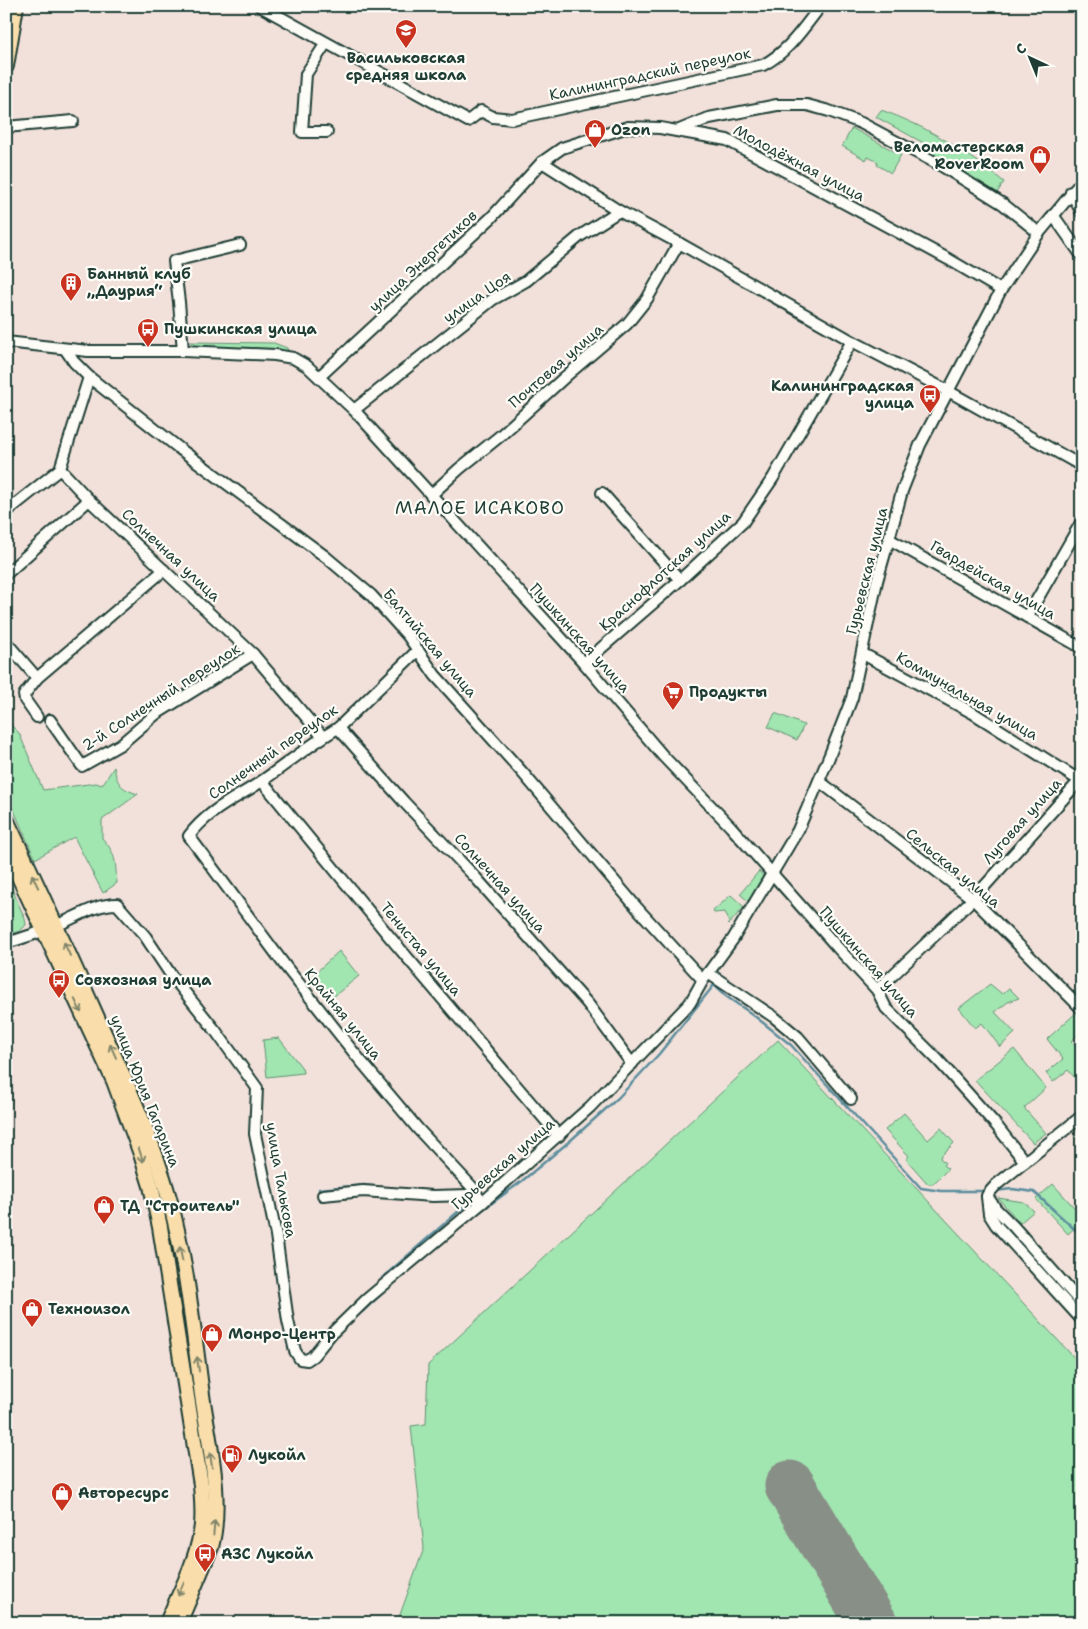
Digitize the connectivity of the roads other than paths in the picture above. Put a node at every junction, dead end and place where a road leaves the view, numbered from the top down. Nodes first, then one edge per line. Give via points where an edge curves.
1 (16, 6) edge
2 (260, 6) edge
3 (813, 6) edge
4 (326, 43) junction
5 (8, 49) edge
6 (6, 66) edge
7 (74, 121) dead end
8 (6, 127) edge
9 (677, 131) junction
10 (328, 132) dead end
11 (542, 162) junction
12 (1082, 181) edge
13 (1071, 192) junction
14 (620, 211) junction
15 (1082, 213) edge
16 (1053, 215) junction
17 (1039, 233) junction
18 (680, 243) junction
19 (240, 245) dead end
20 (1082, 256) edge
21 (1001, 290) junction
22 (852, 341) junction
23 (6, 342) edge
24 (65, 349) junction
25 (183, 351) junction
26 (89, 377) junction
27 (319, 377) junction
28 (948, 391) junction
29 (354, 410) junction
30 (1082, 466) edge
31 (60, 469) junction
32 (602, 493) dead end
33 (432, 495) junction
34 (89, 500) junction
35 (6, 512) edge
36 (1082, 521) edge
37 (889, 539) junction
38 (164, 570) junction
39 (6, 574) edge
40 (680, 580) junction
41 (1027, 617) junction
42 (6, 642) edge
43 (1082, 648) edge
44 (418, 650) junction
45 (253, 654) junction
46 (863, 654) junction
47 (584, 663) junction
48 (37, 678) junction
49 (37, 717) dead end
50 (50, 720) dead end
51 (338, 728) junction
52 (323, 737) junction
53 (1081, 780) edge
54 (262, 781) junction
55 (819, 781) junction
56 (6, 819) edge
57 (189, 836) joint
58 (6, 849) edge
59 (772, 874) junction
60 (972, 899) junction
61 (50, 927) junction
62 (6, 943) edge
63 (704, 979) junction
64 (877, 990) junction
65 (1082, 1009) edge
66 (632, 1064) junction
67 (851, 1100) dead end
68 (1082, 1116) edge
69 (559, 1136) junction
70 (1025, 1162) junction
71 (323, 1195) dead end
72 (987, 1195) junction
73 (482, 1203) junction
74 (1082, 1304) edge
75 (1082, 1320) edge
76 (313, 1356) joint
77 (166, 1623) edge
78 (179, 1623) edge

1 - 5 main road
2 - 4 street
3 - 4 street, Калининградский переулок via 816,12 793,43 763,65 512,119 493,117 481,111 468,120
4 - 10 street via 306,74 302,132
5 - 6 main road
7 - 8 street
9 - 11 street, Молодёжная улица via 628,127 562,148
9 - 17 street via 710,118 777,105 806,105 829,111 861,123 942,166 1004,204
9 - 21 street, Молодёжная улица via 727,140
11 - 14 street
11 - 27 street, улица Энергетиков via 490,218
12 - 13 street, Гурьевская улица
13 - 15 street
13 - 16 street, Гурьевская улица
14 - 18 street
14 - 29 street, улица Цоя via 580,236 526,281 492,300
16 - 17 street, Гурьевская улица
16 - 20 street
17 - 21 street, Гурьевская улица
18 - 22 street
18 - 33 street, Почтовая улица via 647,299 627,324
19 - 25 street via 174,261
21 - 28 street, Гурьевская улица
22 - 28 street
22 - 40 street, Краснофлотская улица via 774,478 743,522
23 - 24 street, Пушкинская улица
24 - 25 street, Пушкинская улица
24 - 26 street, Балтийская улица
25 - 27 street, Пушкинская улица via 293,358
26 - 31 street
26 - 44 street, Балтийская улица via 326,557 371,595
27 - 29 street, Пушкинская улица
28 - 30 street
28 - 37 street, Гурьевская улица via 920,445 902,491
29 - 33 street, Пушкинская улица
31 - 34 street, Солнечная улица
31 - 35 street
32 - 40 street
33 - 47 street, Пушкинская улица
34 - 38 street, Солнечная улица
34 - 39 street
36 - 41 street
37 - 41 street, Гвардейская улица
37 - 46 street, Гурьевская улица
38 - 45 street, Солнечная улица
38 - 48 street
40 - 47 street, Краснофлотская улица
41 - 43 street, Гвардейская улица
42 - 48 street
44 - 51 street, Солнечный переулок
44 - 63 street, Балтийская улица via 435,675 638,909
45 - 50 street, 2-й Солнечный переулок via 156,714 121,744 82,766
45 - 52 street, Солнечная улица
46 - 53 street, Коммунальная улица via 973,713
46 - 55 street, Гурьевская улица via 852,698
47 - 59 street, Пушкинская улица via 663,756
48 - 49 street via 24,695 24,700
51 - 52 street, Солнечный переулок
51 - 66 street, Солнечная улица via 588,1004
52 - 54 street, Солнечный переулок
53 - 60 street, Луговая улица
54 - 57 street, Солнечный переулок via 222,805 198,824
54 - 69 street, Тенистая улица
55 - 59 street, Гурьевская улица via 798,830
55 - 60 street, Сельская улица
61 -> 56 main road, улица Юрия Гагарина
57 - 73 street, Крайняя улица via 355,1054
58 - 61 main road, улица Юрия Гагарина
59 - 63 street, Гурьевская улица
59 - 64 street, Пушкинская улица
60 - 64 street, Луговая улица
60 - 65 street, Сельская улица
61 - 62 street
61 - 76 street, улица Талькова via 91,909 116,904 145,936 170,975 256,1088 255,1134 276,1235 288,1321 300,1359 307,1360
61 -> 77 main road, улица Юрия Гагарина via 134,1132 160,1227 201,1485 202,1509 202,1531 197,1550
78 -> 61 main road, улица Юрия Гагарина via 211,1548 216,1509 184,1265 175,1220 153,1148 123,1075
63 - 66 street, Гурьевская улица via 690,1003
63 - 67 street, Балтийская улица via 774,1017 798,1037
64 - 70 street, Пушкинская улица via 886,1008 938,1060
66 - 69 street, Гурьевская улица
68 - 70 street
69 - 73 street, Гурьевская улица
70 - 72 street
71 - 73 street via 363,1191 469,1195
72 - 74 street
72 - 75 street via 989,1214 996,1225
73 - 76 street, Гурьевская улица via 367,1299

